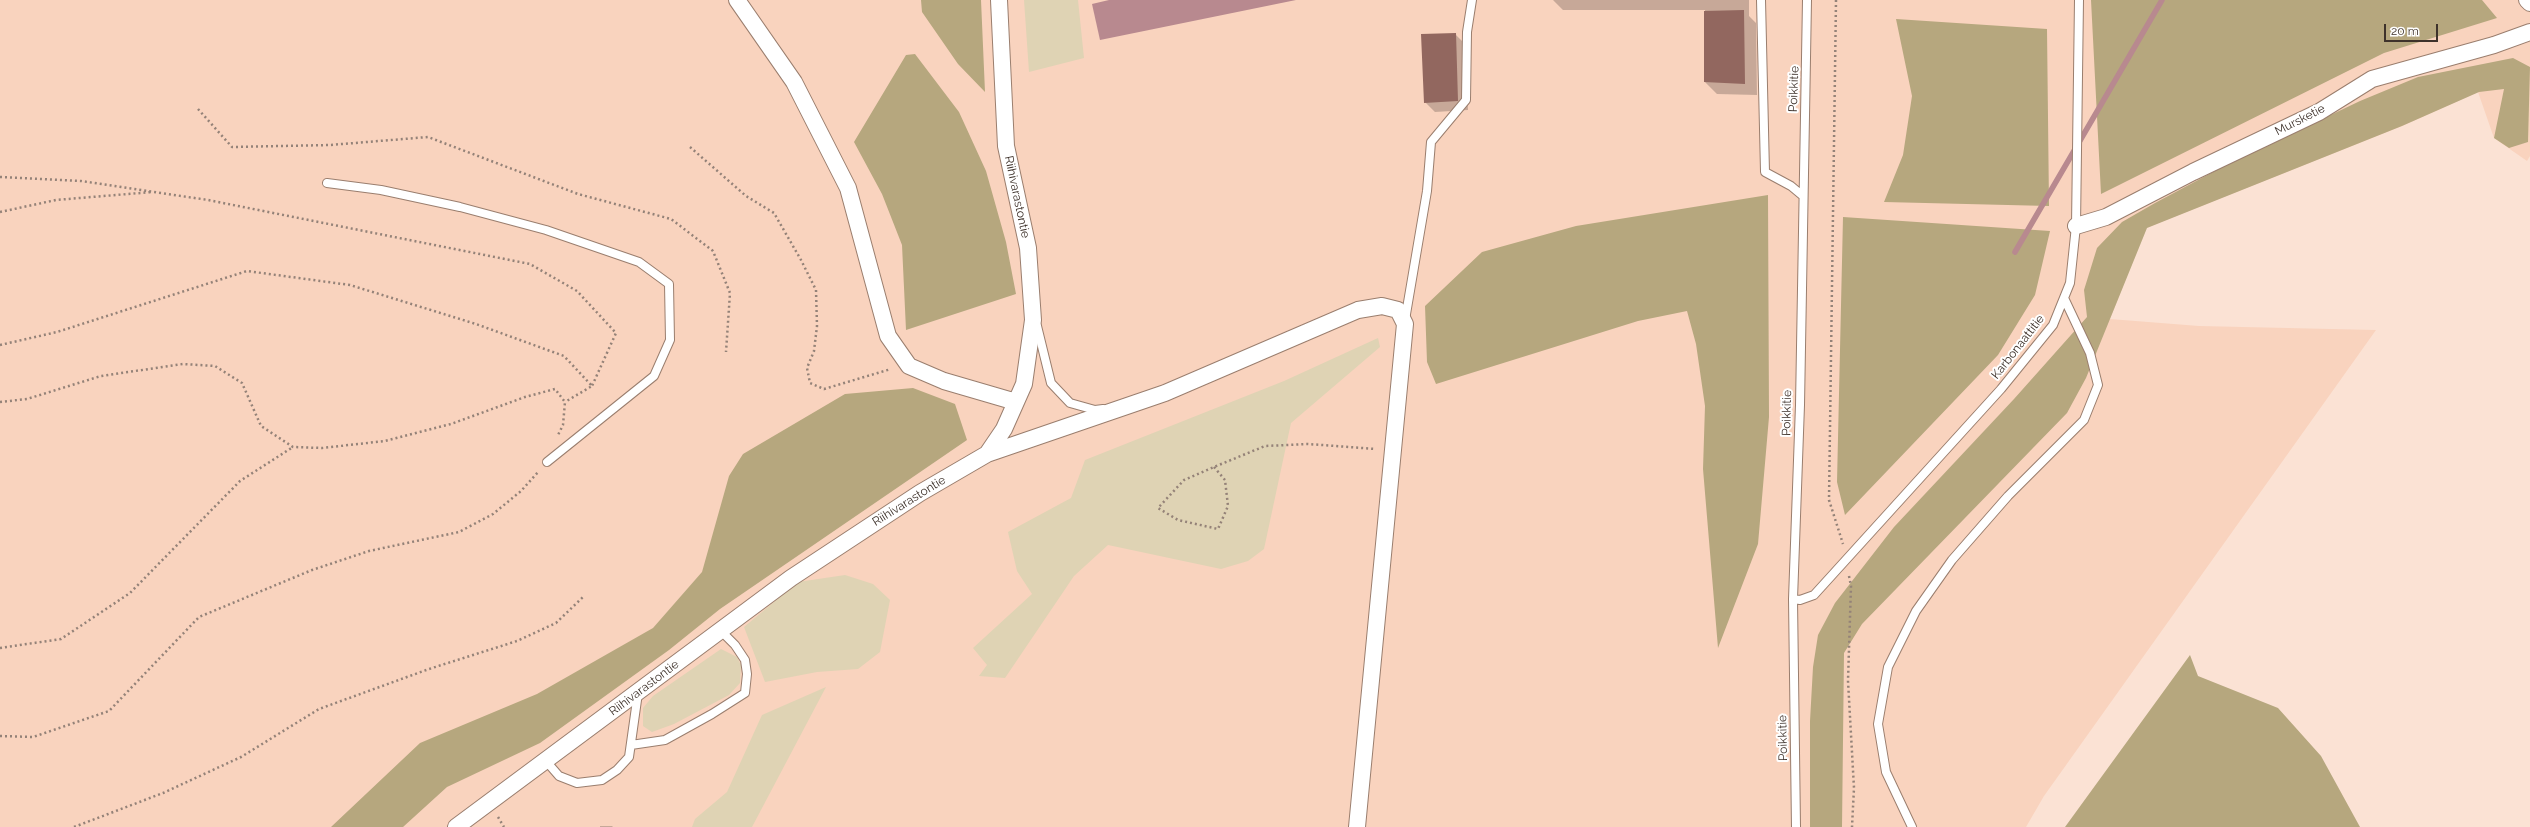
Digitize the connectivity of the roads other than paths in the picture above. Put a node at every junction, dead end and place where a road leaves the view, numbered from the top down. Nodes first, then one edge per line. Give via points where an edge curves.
1 (737, 0) edge
2 (998, 0) edge
3 (1472, 0) edge
4 (1761, 0) edge
5 (1807, 0) edge
6 (2079, 0) edge
7 (2527, 0) edge
8 (2530, 4) edge
9 (2530, 32) edge
10 (327, 183) dead end
11 (1803, 196) junction
12 (2076, 226) junction
13 (1031, 292) junction
14 (2064, 298) junction
15 (1405, 324) junction
16 (1016, 402) junction
17 (1122, 408) junction
18 (987, 454) junction
19 (547, 462) road end
20 (1793, 599) junction
21 (721, 631) junction
22 (638, 692) junction
23 (631, 745) junction
24 (546, 761) junction
25 (456, 827) edge
26 (1357, 827) edge
27 (1796, 827) edge
28 (1912, 827) edge

1 - 16 street via 794,82 848,188 888,336 909,366 944,381
2 - 13 street, Riihivarastontie via 1006,146 1028,248
3 - 15 lane via 1467,32 1466,100 1431,142 1427,191
4 - 11 lane via 1765,172 1791,186
5 - 11 lane, Poikkitie
6 - 12 lane, Karbonaattitie
7 - 8 street
9 - 12 street, Mursketie via 2494,45 2372,79 2319,112 2106,217
10 - 19 lane via 388,192 546,230 639,262 669,284 670,340 654,376
11 - 20 lane, Poikkitie via 1800,405
12 - 14 lane, Karbonaattitie via 2070,283
13 - 16 street, Riihivarastontie via 1033,320 1024,384
13 - 17 lane via 1040,344 1051,383 1070,404 1095,410
14 - 20 lane, Karbonaattitie via 2053,325 2001,389 1814,595 1800,600
14 - 28 lane via 2090,353 2098,385 2084,420 2008,496 1952,560 1916,611 1888,667 1878,724 1886,772
15 - 17 street via 1398,310 1382,306 1358,310 1165,393
15 - 26 street
16 - 18 street, Riihivarastontie via 1004,428
17 - 18 street
18 - 21 street, Riihivarastontie via 920,493 791,578
20 - 27 lane, Poikkitie
21 - 22 street, Riihivarastontie
21 - 23 lane via 745,660 745,693 665,740
22 - 23 lane
22 - 24 street, Riihivarastontie
23 - 24 lane via 629,757 617,770 602,780 577,783 559,776
24 - 25 street, Riihivarastontie

